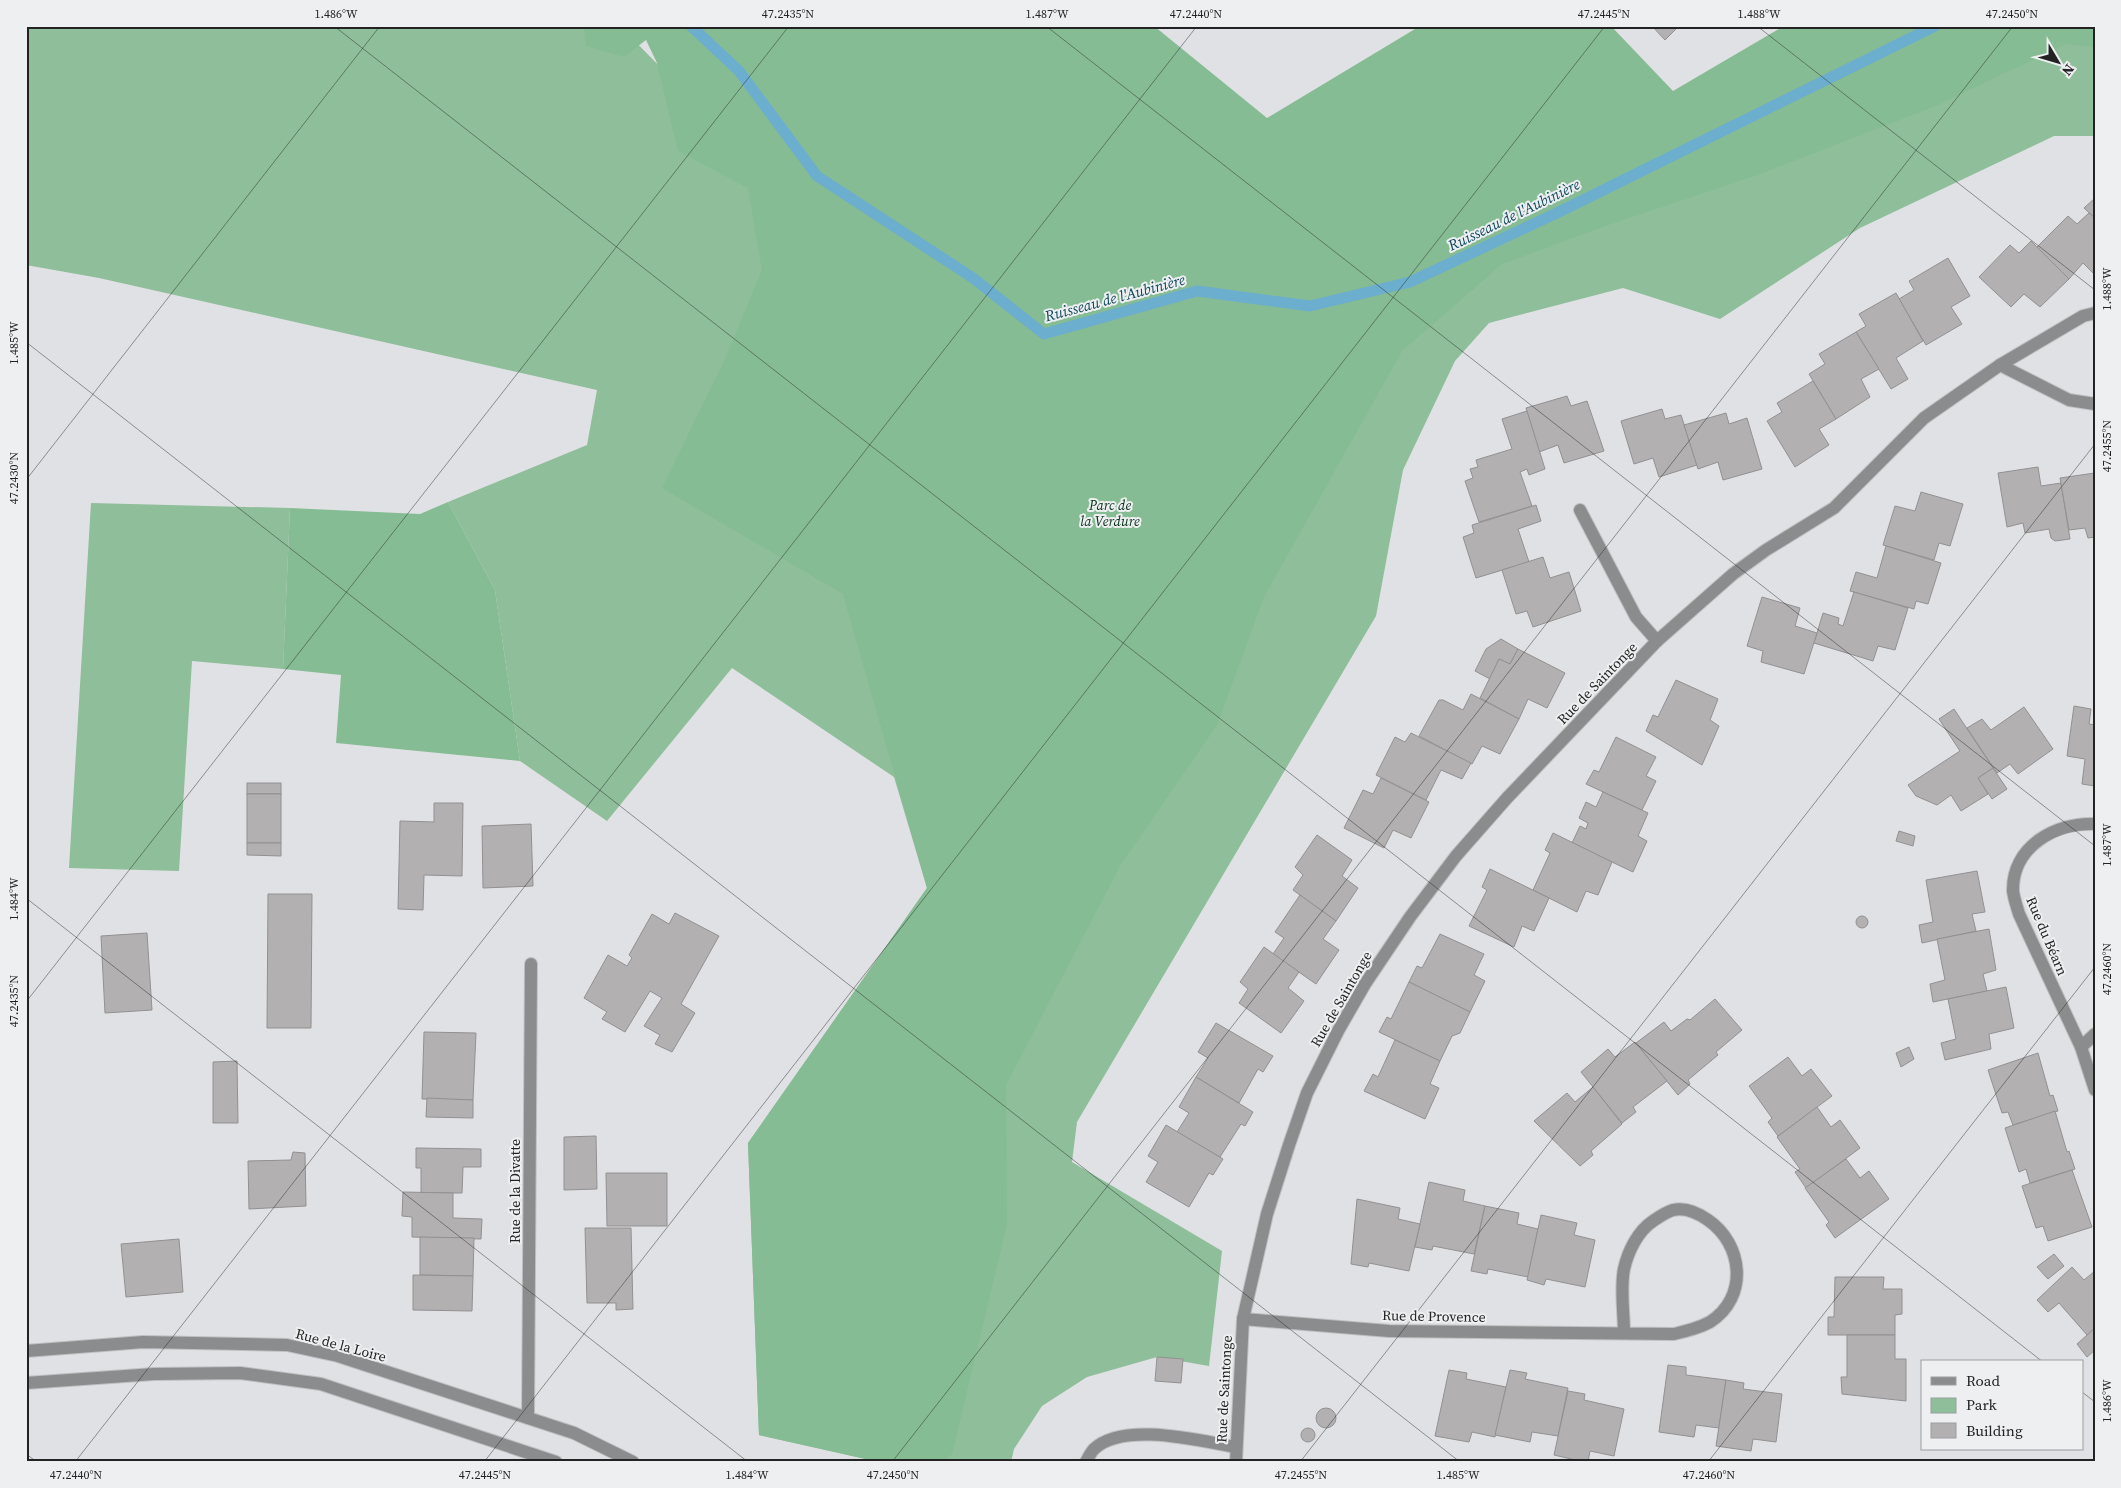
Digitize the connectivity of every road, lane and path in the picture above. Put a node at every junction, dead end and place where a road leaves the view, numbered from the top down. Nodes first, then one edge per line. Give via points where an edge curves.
1 (2095, 313) edge
2 (2000, 365) junction
3 (2095, 404) edge
4 (1580, 510) dead end
5 (1657, 641) junction
6 (2095, 824) edge
7 (531, 964) dead end
8 (2095, 1034) edge
9 (2081, 1047) junction
10 (2095, 1090) edge
11 (1243, 1319) junction
12 (1624, 1333) junction
13 (26, 1351) edge
14 (26, 1383) edge
15 (528, 1418) junction
16 (1236, 1447) junction
17 (556, 1462) edge
18 (633, 1462) edge
19 (1086, 1462) edge
20 (1236, 1462) edge

1 - 2 street, Rue de Saintonge via 2084,316
2 - 3 street via 2068,400
2 - 5 street, Rue de Saintonge via 1924,418 1834,508 1740,569
4 - 5 street, Rue de Saintonge via 1636,617
5 - 11 street, Rue de Saintonge via 1456,856 1365,984 1307,1093 1267,1214
6 - 9 street, Rue du Béarn via 2063,826 2045,834 2029,849 2018,867 2013,892 2019,914
7 - 15 street, Rue de la Divatte
8 - 9 street
9 - 10 street, Rue du Béarn
11 - 12 street, Rue de Provence via 1389,1331
11 - 16 street, Rue de Saintonge
12 - 12 street, Rue de Provence via 1674,1334 1694,1330 1722,1311 1733,1292 1738,1274 1736,1258 1724,1233 1698,1212 1673,1210 1650,1223 1638,1236 1624,1270
13 - 15 street, Rue de la Loire via 143,1342 287,1345 338,1356
14 - 17 street via 154,1374 240,1373 321,1384
15 - 18 street, Rue de la Loire via 574,1433
16 - 19 street via 1159,1434 1120,1436 1095,1448
16 - 20 street, Rue de Saintonge

